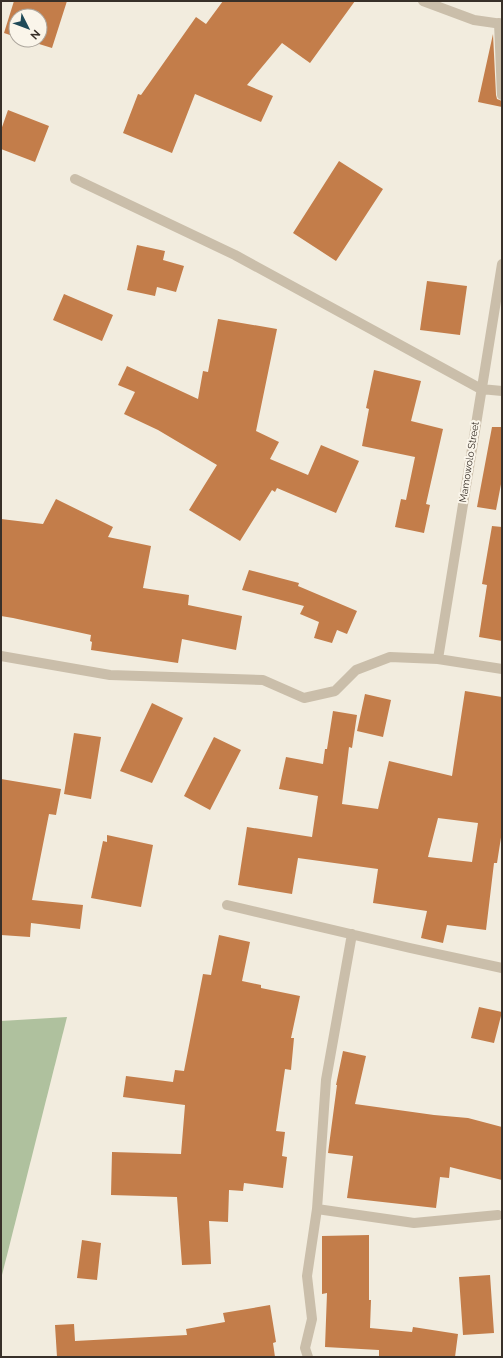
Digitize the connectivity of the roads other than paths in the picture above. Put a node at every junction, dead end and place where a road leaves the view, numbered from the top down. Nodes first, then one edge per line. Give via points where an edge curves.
1 (422, 1) edge
2 (501, 23) edge
3 (502, 95) edge
4 (76, 179) dead end
5 (502, 264) edge
6 (481, 389) junction
7 (502, 391) edge
8 (1, 656) edge
9 (438, 659) junction
10 (502, 670) edge
11 (227, 905) dead end
12 (352, 934) junction
13 (502, 968) edge
14 (317, 1208) junction
15 (498, 1215) dead end
16 (308, 1357) edge

1 - 2 street via 474,20
2 - 3 street
4 - 6 street via 235,255
5 - 6 street, Mamowolo Street
6 - 7 street
6 - 9 street, Mamowolo Street
8 - 9 street via 110,675 263,680 304,698 335,691 356,670 390,657
9 - 10 street
11 - 12 street
12 - 13 street
12 - 14 street via 326,1080
14 - 15 street via 414,1223
14 - 16 street via 307,1276 312,1319 306,1348

